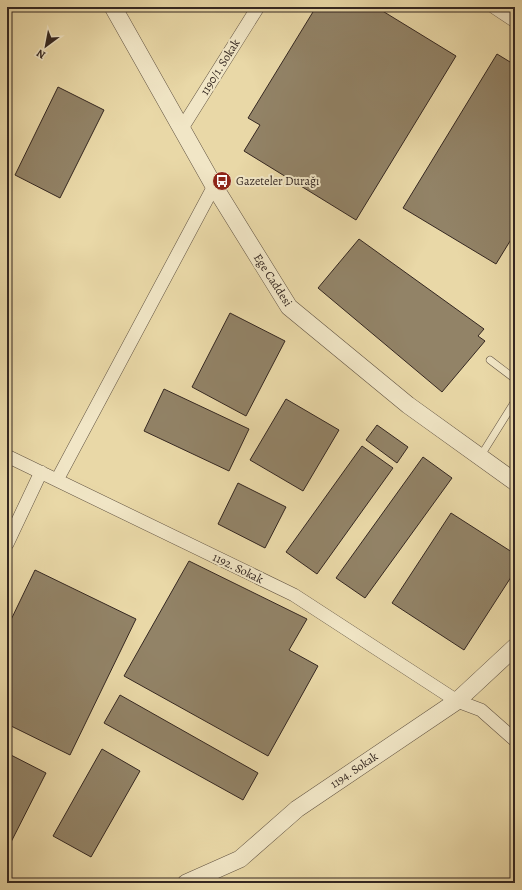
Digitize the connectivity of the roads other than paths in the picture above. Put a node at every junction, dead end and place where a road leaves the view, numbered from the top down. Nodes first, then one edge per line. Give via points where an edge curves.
1 (113, 7) edge
2 (258, 7) edge
3 (494, 7) edge
4 (515, 21) edge
5 (182, 128) junction
6 (214, 186) junction
7 (490, 360) dead end
8 (515, 379) edge
9 (515, 401) edge
10 (7, 456) edge
11 (480, 457) junction
12 (41, 472) junction
13 (57, 480) junction
14 (515, 482) edge
15 (7, 544) edge
16 (515, 647) edge
17 (457, 701) junction
18 (515, 740) edge
19 (188, 883) edge

1 - 5 street, Ege Caddesi
2 - 5 street, 1190/1. Sokak
3 - 4 street
5 - 6 street, Ege Caddesi
6 - 11 street, Ege Caddesi via 289,307 408,405
6 - 13 street
7 - 8 lane
9 - 11 lane
10 - 12 street, 1192. Sokak
11 - 14 street, Ege Caddesi
12 - 13 street, 1192. Sokak
12 - 15 street
13 - 17 street, 1192. Sokak via 294,595
16 - 17 street, 1194. Sokak
17 - 18 street, 1192. Sokak via 481,710
17 - 19 street, 1194. Sokak via 296,809 240,859

